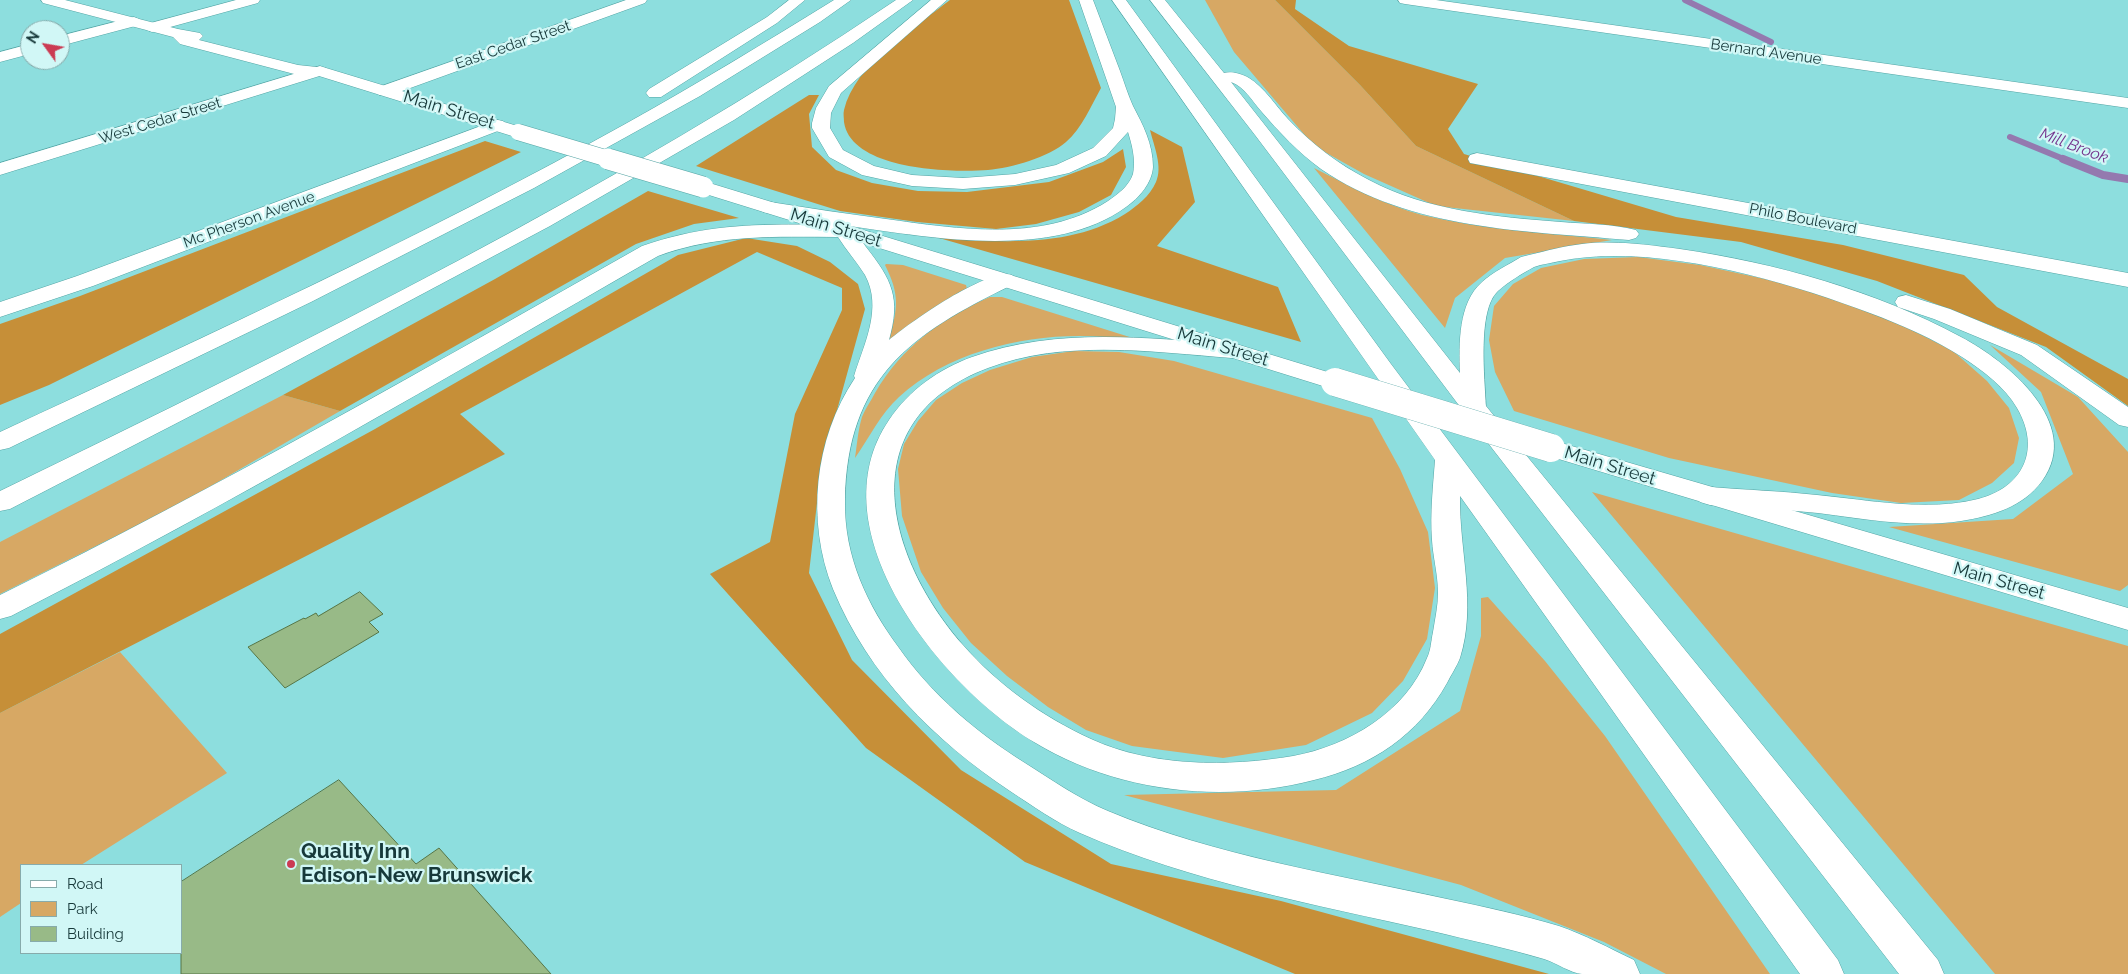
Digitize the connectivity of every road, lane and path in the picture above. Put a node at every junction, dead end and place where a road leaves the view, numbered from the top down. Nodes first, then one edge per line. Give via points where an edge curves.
1 (48, 0) edge
2 (253, 0) edge
3 (640, 0) edge
4 (798, 0) edge
5 (844, 0) edge
6 (906, 0) edge
7 (940, 0) edge
8 (1086, 0) edge
9 (1119, 0) edge
10 (1157, 0) edge
11 (1405, 0) edge
12 (1410, 0) edge
13 (1185, 10) dead end
14 (134, 22) junction
15 (1176, 25) junction
16 (152, 27) junction
17 (70, 38) edge
18 (20, 52) edge
19 (0, 57) edge
20 (1212, 70) junction
21 (320, 71) junction
22 (385, 91) junction
23 (638, 102) dead end
24 (2128, 104) edge
25 (1125, 108) junction
26 (497, 126) junction
27 (597, 128) dead end
28 (1477, 159) dead end
29 (0, 170) edge
30 (552, 170) junction
31 (770, 208) junction
32 (844, 231) junction
33 (1004, 280) junction
34 (2128, 280) edge
35 (0, 310) edge
36 (1232, 351) junction
37 (865, 380) junction
38 (1473, 407) junction
39 (2128, 420) edge
40 (0, 442) edge
41 (1448, 459) junction
42 (1710, 496) junction
43 (0, 502) edge
44 (0, 608) edge
45 (2128, 619) edge
46 (1620, 974) edge
47 (1824, 974) edge
48 (1924, 974) edge

1 - 14 main road, Main Street
2 - 16 main road
3 - 22 main road, East Cedar Street
4 - 23 main road via 772,20
5 - 30 main road via 660,112
6 - 43 main road via 759,97 597,193 225,390
7 - 25 main road via 835,90 827,102 821,127 824,139 846,161 880,174 920,182 973,184 1022,180 1063,170 1104,150 1122,130
8 - 25 main road
9 - 41 main road
10 - 15 main road
11 - 12 main road, Bernard Avenue
12 - 24 main road, Bernard Avenue
13 - 15 main road
14 - 16 main road, Main Street
14 - 17 main road
15 - 20 main road
16 - 21 main road, Main Street via 178,34 186,41 298,70
18 - 19 main road
20 - 38 main road
20 - 39 main road via 1245,82 1300,142 1324,162 1360,184 1402,202 1477,219 1639,235 1786,262 1942,314 2029,350
21 - 22 main road, Main Street
21 - 29 main road, West Cedar Street
22 - 26 main road, Main Street
25 - 31 main road via 1132,115 1143,156 1144,169 1140,180 1134,190 1106,211 1067,227 1021,235 951,235
26 - 31 main road, Main Street, bridge
26 - 35 main road, Mc Pherson Avenue
27 - 30 main road
28 - 34 main road, Philo Boulevard
30 - 40 main road via 298,300
31 - 32 main road, Main Street
32 - 33 main road, Main Street
32 - 37 main road via 876,275 884,301 883,324
32 - 44 main road via 726,231 689,237 650,252 258,474
33 - 36 main road, Main Street
33 - 37 main road via 933,317 900,344
36 - 41 main road via 1096,343 1015,351 962,370 937,384 900,420 882,458 879,483 884,529 895,567 914,602 938,637 969,672 1008,708 1079,749 1158,774 1215,779 1277,774 1322,765 1360,750 1395,727 1424,694 1443,659 1453,595 1446,531
36 - 42 main road, Main Street, bridge
37 - 46 main road via 850,410 832,479 830,518 849,591 867,628 891,664 922,700 994,762 1091,820 1155,845 1253,873 1486,926 1562,947
38 - 42 main road via 1473,324 1477,306 1486,290 1508,272 1547,257 1569,252 1628,250 1701,258 1775,274 1898,314 1951,340 1986,364 2030,409 2039,431 2042,453 2027,485 1982,508 1920,513
38 - 48 main road
41 - 47 main road
42 - 45 main road, Main Street

